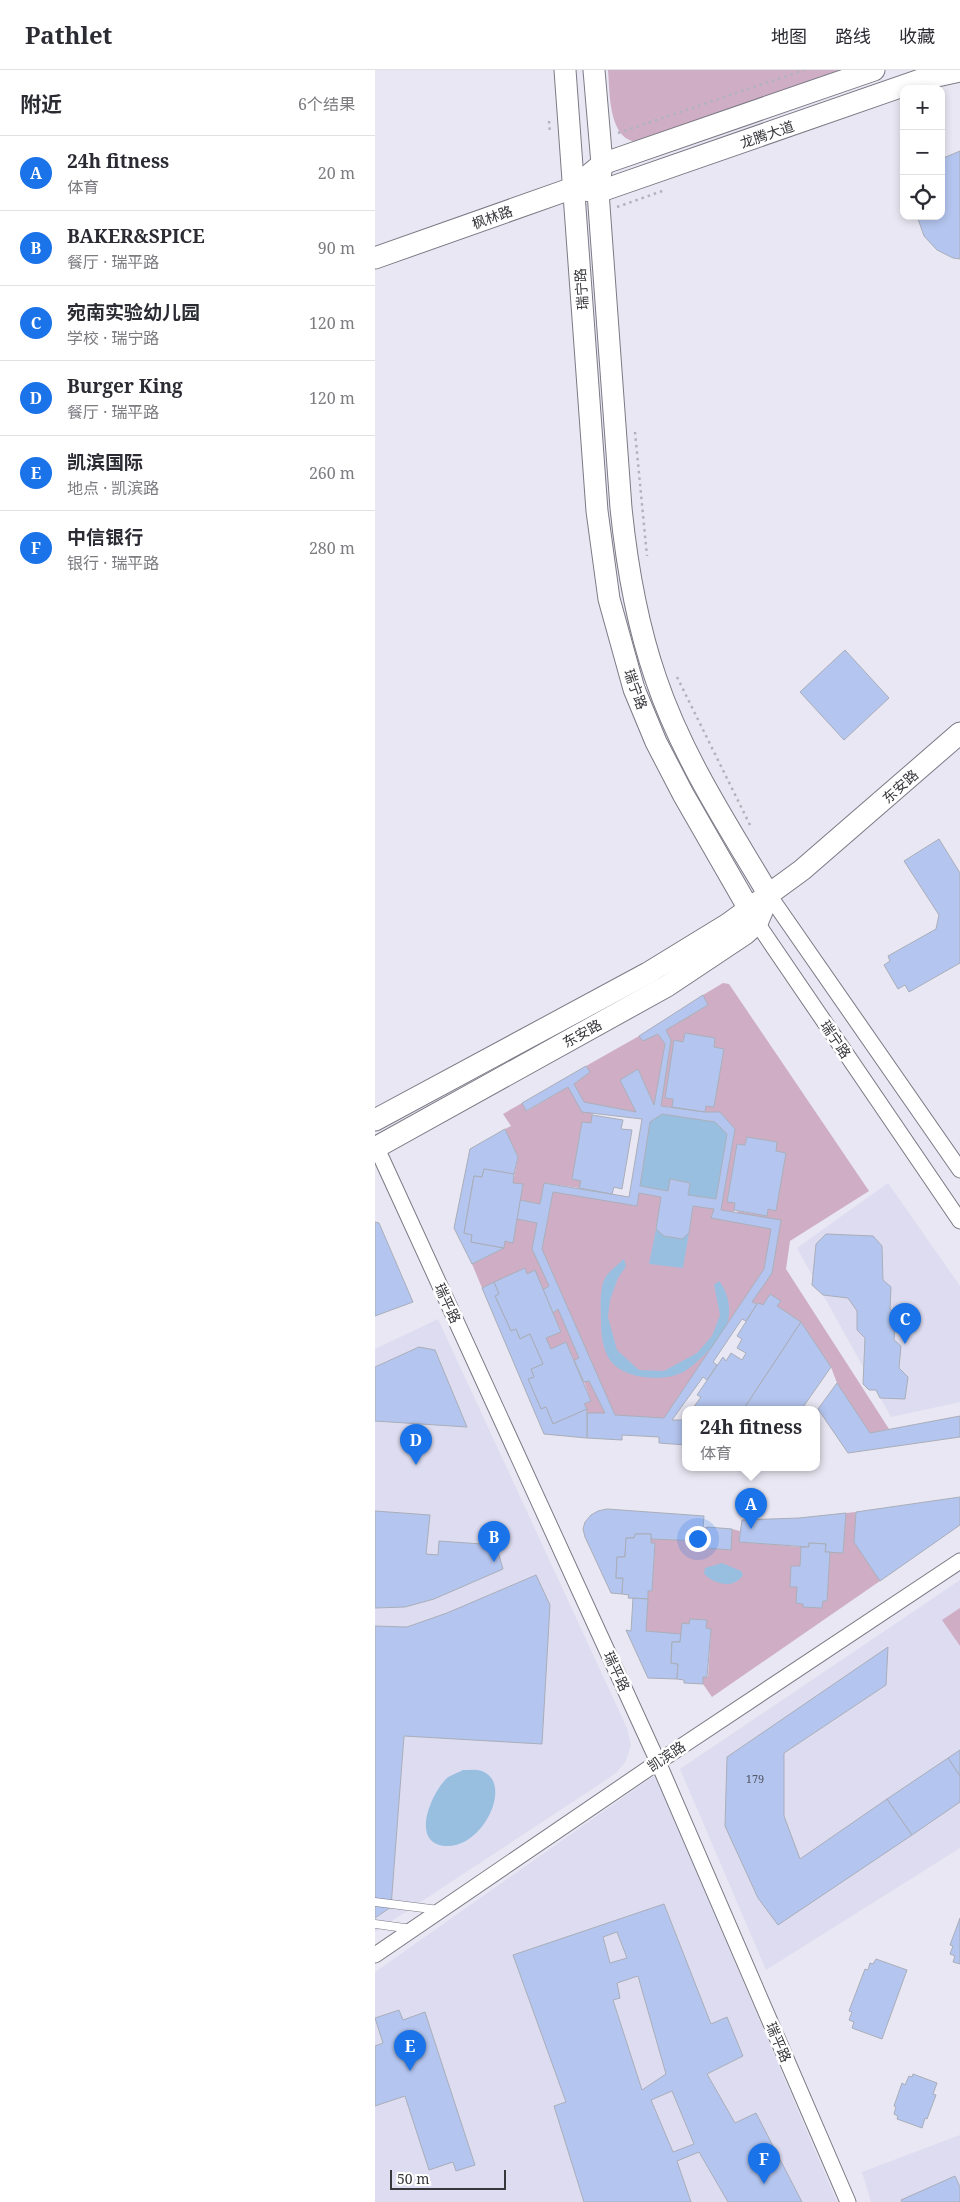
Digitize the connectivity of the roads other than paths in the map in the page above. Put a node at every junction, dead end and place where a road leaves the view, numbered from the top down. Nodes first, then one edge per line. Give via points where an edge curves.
1 (565, 70) edge
2 (594, 70) edge
3 (874, 70) edge
4 (960, 71) edge
5 (607, 162) junction
6 (573, 188) junction
7 (607, 189) junction
8 (375, 258) edge
9 (960, 733) edge
10 (769, 895) junction
11 (753, 916) junction
12 (375, 1120) edge
13 (376, 1147) edge
14 (960, 1170) edge
15 (960, 1222) edge
16 (960, 1561) edge
17 (658, 1762) junction
18 (375, 1902) edge
19 (441, 1911) junction
20 (375, 1924) edge
21 (414, 1929) junction
22 (375, 1955) edge
23 (848, 2202) edge

1 - 6 street, 瑞宁路
2 - 5 street, 瑞宁路
3 - 5 street, 龙腾大道
4 - 7 street, 龙腾大道 via 923,79
5 - 6 street, 枫林路
5 - 7 street, 瑞宁路
6 - 7 street, 龙腾大道
6 - 8 street, 枫林路
6 - 11 street, 瑞宁路 via 597,511 609,599 635,689 656,742
7 - 10 street, 瑞宁路 via 621,508 625,553 642,637 656,682 679,734 704,784
9 - 10 street, 东安路 via 803,870
10 - 11 street, 东安路
10 - 14 street, 瑞宁路
11 - 12 street, 东安路 via 728,924 648,974
11 - 13 street, 东安路 via 722,950 667,986
11 - 15 street, 瑞宁路
13 - 17 street, 瑞平路
16 - 17 street, 凯滨路
17 - 19 street, 凯滨路
17 - 23 street, 瑞平路
18 - 19 lane
19 - 21 street, 凯滨路
20 - 21 lane
21 - 22 street, 凯滨路

